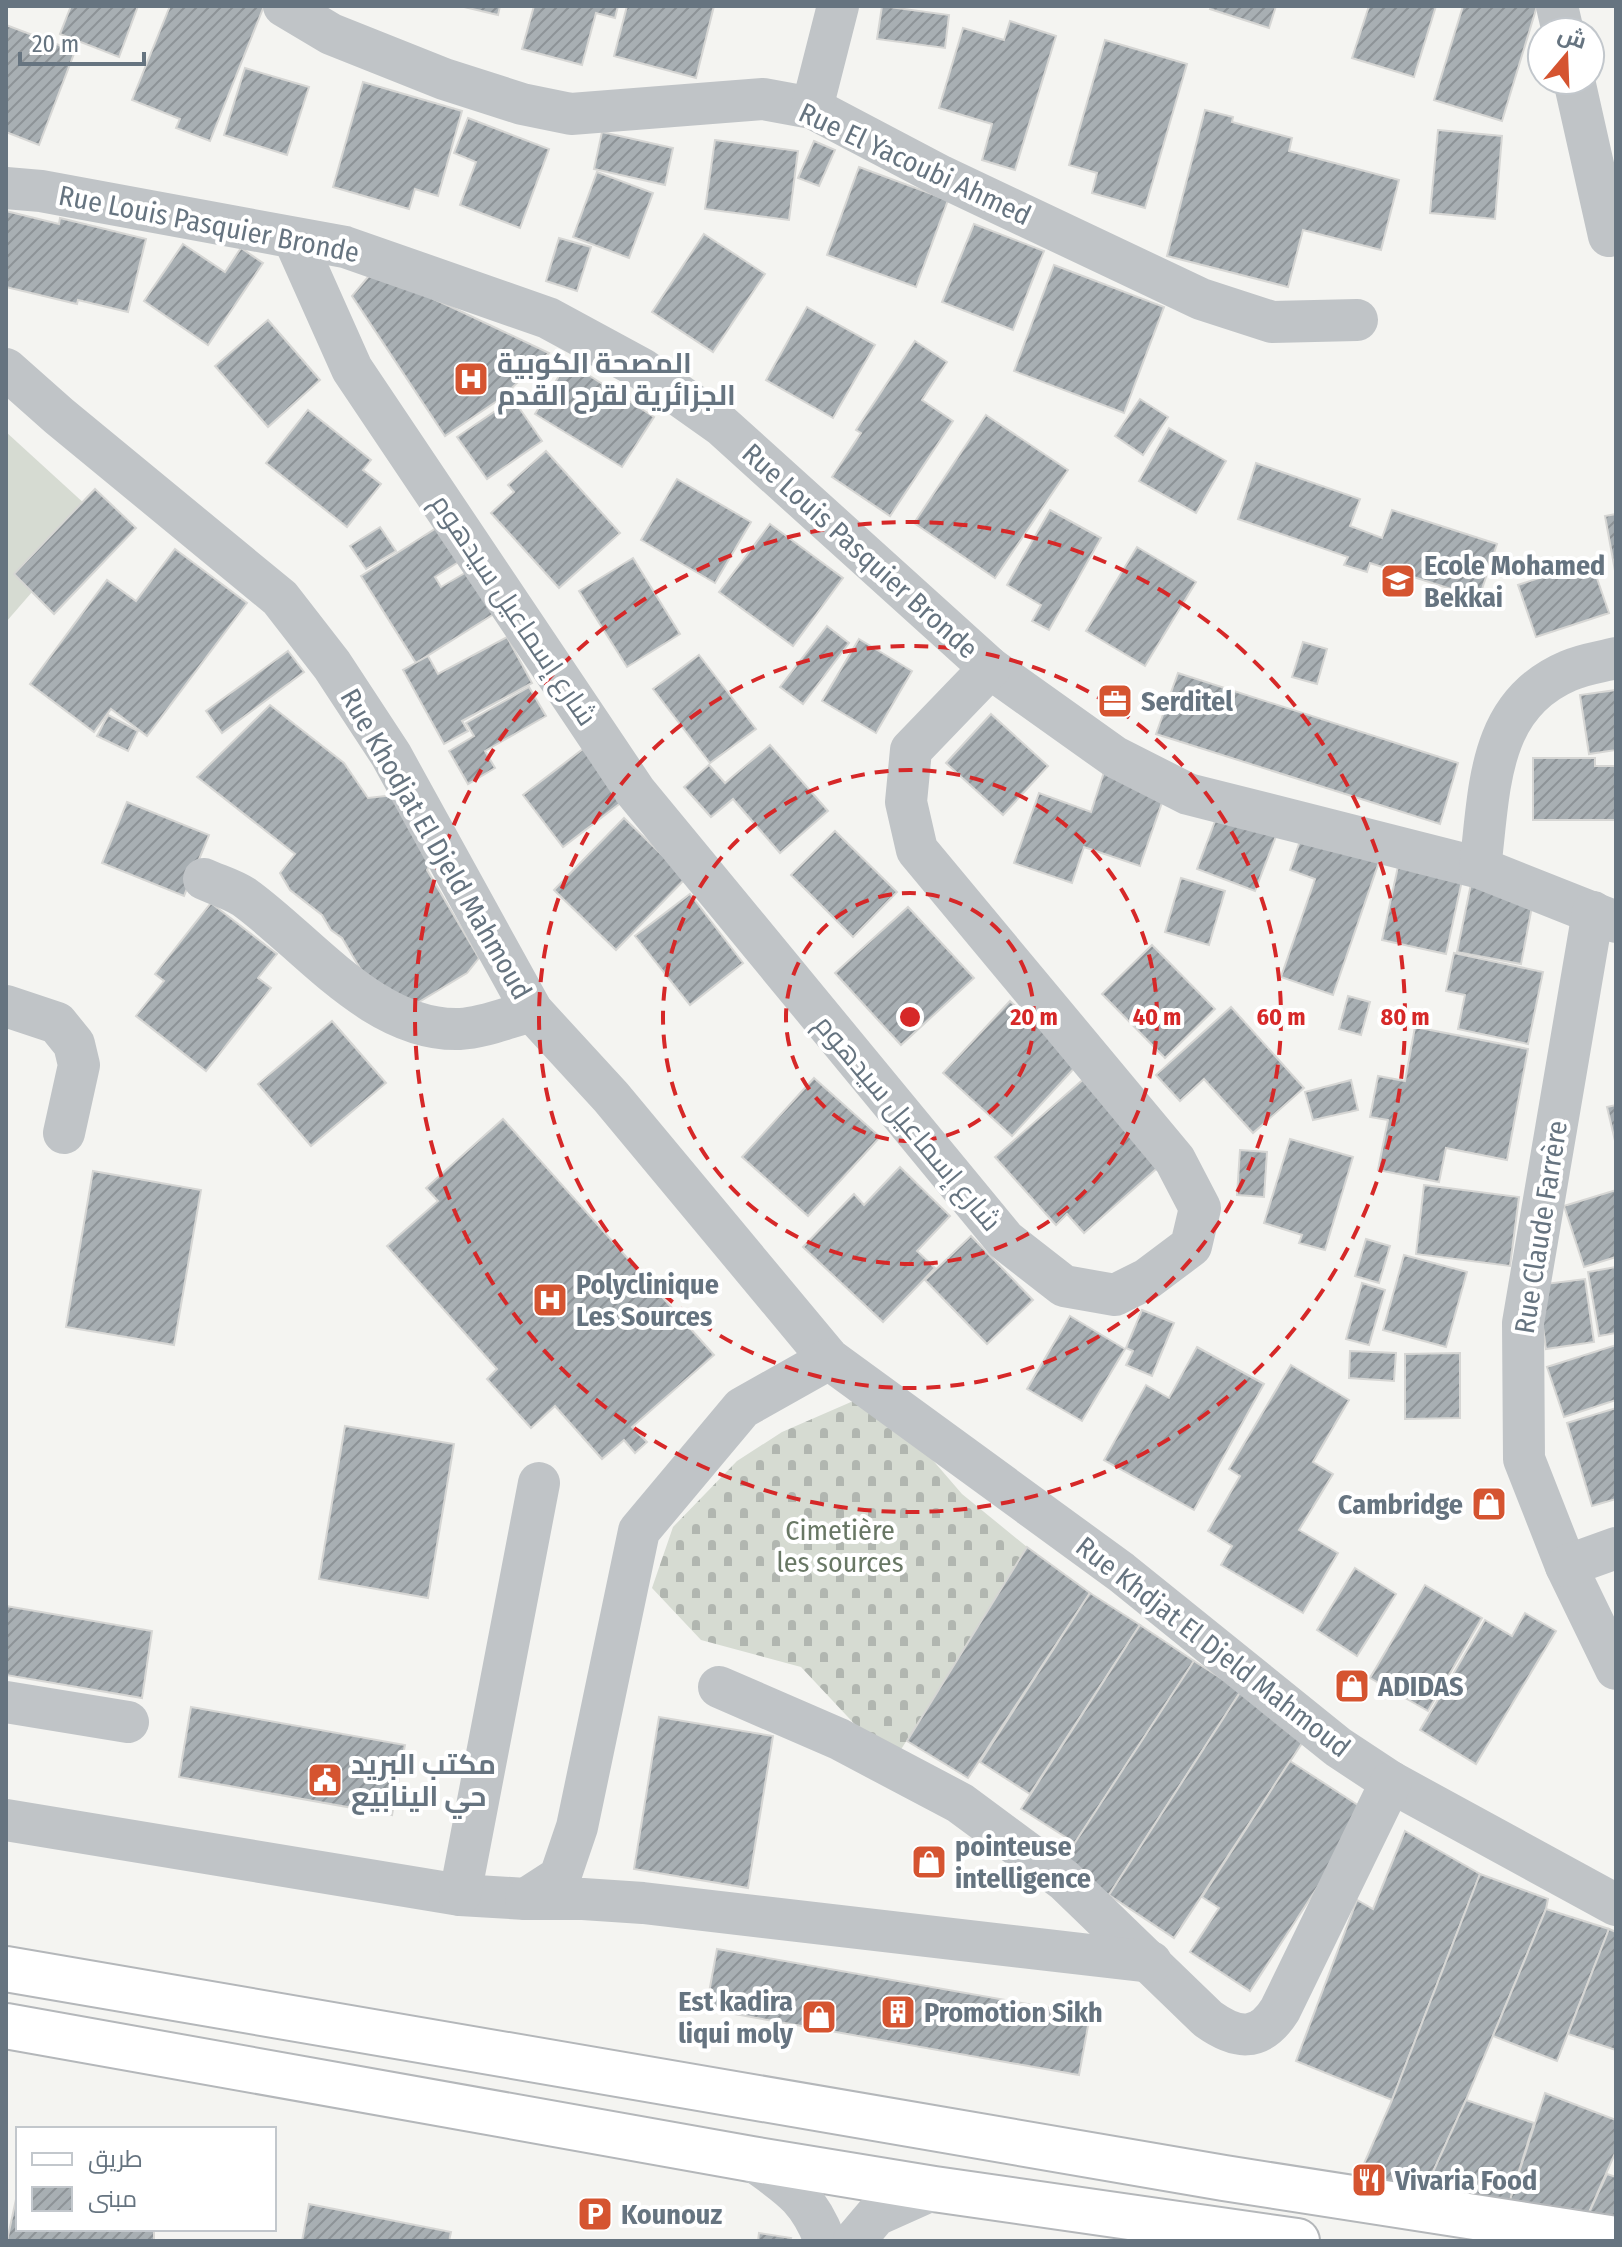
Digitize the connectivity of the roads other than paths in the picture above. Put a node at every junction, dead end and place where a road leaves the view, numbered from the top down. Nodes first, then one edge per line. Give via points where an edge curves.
1 (284, 6) edge
2 (838, 6) edge
3 (1578, 96) edge
4 (812, 108) junction
5 (6, 188) edge
6 (1609, 236) dead end
7 (294, 239) junction
8 (1357, 320) dead end
9 (6, 369) edge
10 (1616, 658) edge
11 (990, 668) junction
12 (1480, 868) junction
13 (204, 879) dead end
14 (1605, 917) edge
15 (6, 1006) edge
16 (532, 1011) junction
17 (64, 1133) dead end
18 (829, 1359) junction
19 (539, 1483) dead end
20 (1616, 1548) edge
21 (1566, 1566) junction
22 (1616, 1669) edge
23 (719, 1687) dead end
24 (6, 1702) edge
25 (128, 1722) dead end
26 (1391, 1782) junction
27 (6, 1820) edge
28 (460, 1895) junction
29 (526, 1899) junction
30 (1616, 1905) edge
31 (1151, 1962) junction
32 (6, 1969) edge
33 (6, 2026) edge
34 (751, 2159) junction
35 (934, 2189) junction
36 (1616, 2239) edge
37 (825, 2241) edge
38 (854, 2241) edge
39 (1297, 2241) edge

1 - 4 street, Rue El Yacoubi Ahmed via 331,34 444,79 571,114 763,99
2 - 4 street
3 - 6 street
4 - 8 street, Rue El Yacoubi Ahmed via 941,176 1201,299 1272,322
5 - 7 street, Rue Louis Pasquier Bronde
7 - 11 street, Rue Louis Pasquier Bronde via 345,247 548,318 642,369 721,425
7 - 11 street, شارع إسماعيل سيدهوم via 352,369 635,791 1005,1240 1064,1286 1115,1295 1191,1246 1200,1208 1175,1160 917,850 906,802 911,750
9 - 16 street, Rue Khodjat El Djeld Mahmoud via 280,598 391,755
10 - 12 street via 1568,671 1530,694 1509,721 1496,754
11 - 12 street, Rue Louis Pasquier Bronde via 1115,757 1188,794
12 - 14 street, Rue Louis Pasquier Bronde
13 - 16 street via 242,895 373,1003 427,1027 462,1029
14 - 21 street, Rue Claude Farrère via 1523,1323 1524,1459
15 - 17 street via 57,1023 74,1044 79,1065
16 - 18 street, Rue Khodjat El Djeld Mahmoud via 611,1097
18 - 26 street, Rue Khdjat El Djeld Mahmoud via 1121,1572 1338,1747
18 - 29 street via 742,1408 639,1531 577,1827 560,1877
19 - 28 street
20 - 21 street
21 - 22 street, Rue Claude Farrère
23 - 31 street via 839,1739 960,1803 1064,1880
24 - 25 street
26 - 30 street, Rue Khdjat El Djeld Mahmoud
26 - 31 street via 1273,2021 1251,2034 1223,2030
27 - 28 street
28 - 29 street
29 - 31 street via 643,1903
32 - 36 main road via 1209,2176
33 - 34 main road
34 - 35 main road
34 - 37 street via 808,2205
35 - 38 street via 876,2215
35 - 39 main road

